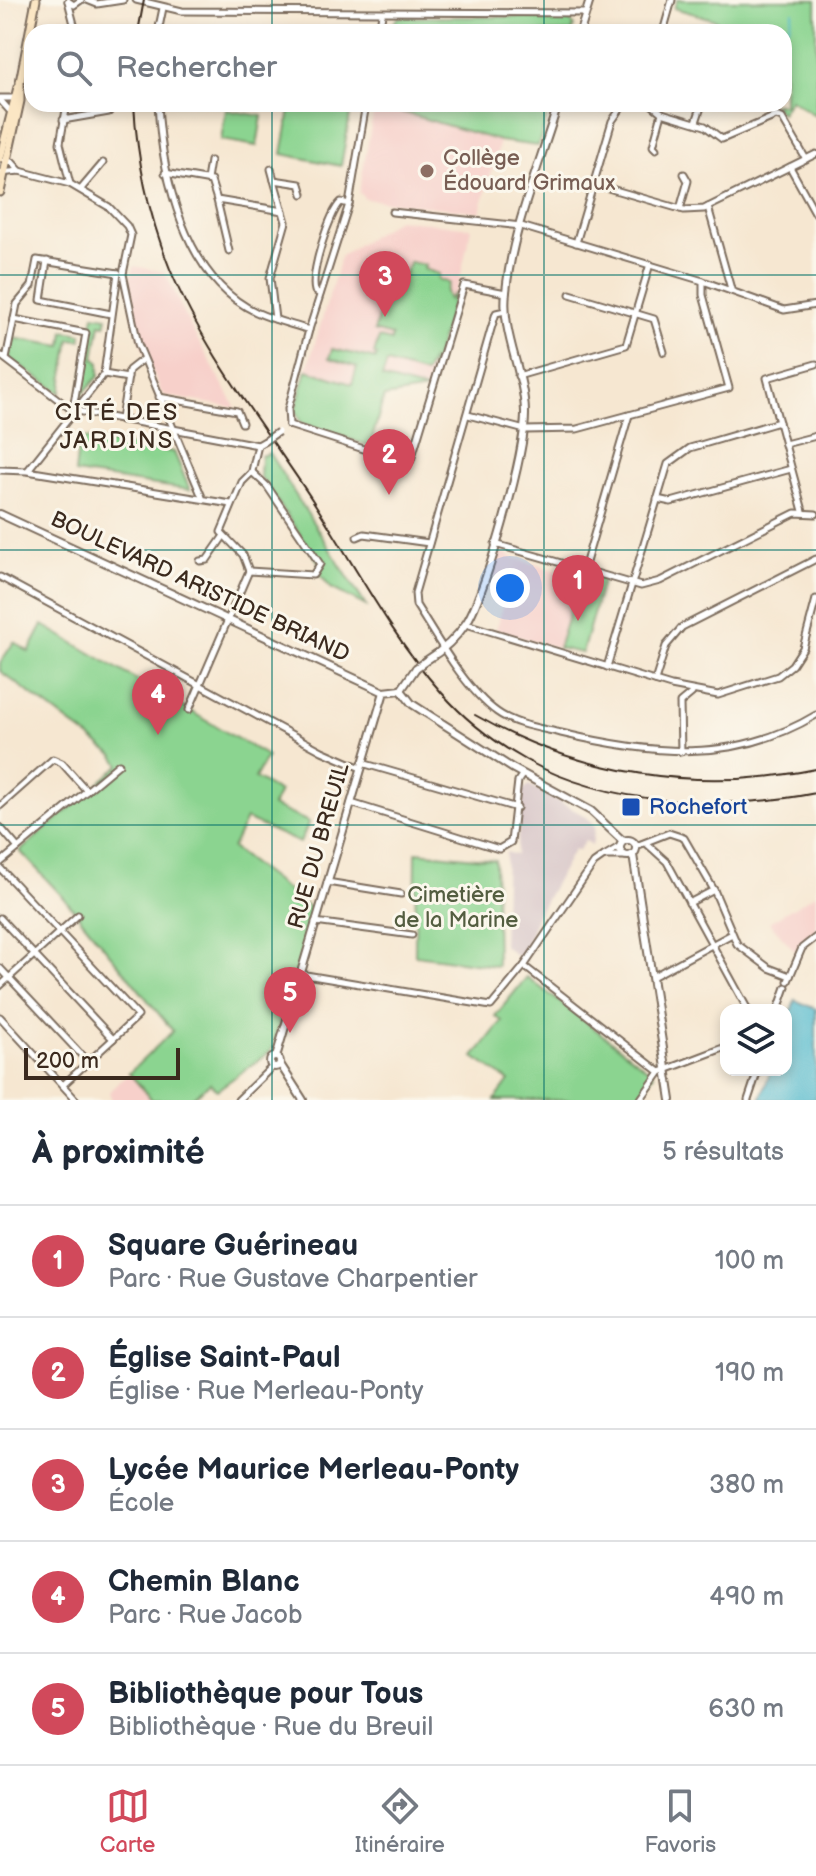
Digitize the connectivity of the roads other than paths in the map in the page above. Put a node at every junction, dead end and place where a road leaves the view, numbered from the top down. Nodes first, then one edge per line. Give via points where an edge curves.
1 (39, 0) edge
2 (68, 0) edge
3 (84, 0) edge
4 (123, 0) edge
5 (136, 0) edge
6 (590, 0) edge
7 (672, 0) edge
8 (163, 8) junction
9 (585, 13) junction
10 (382, 14) junction
11 (32, 24) edge
12 (74, 24) edge
13 (160, 24) edge
14 (380, 24) edge
15 (582, 24) edge
16 (665, 24) edge
17 (24, 63) edge
18 (0, 99) edge
19 (16, 99) junction
20 (10, 111) junction
21 (65, 112) edge
22 (109, 112) dead end
23 (159, 112) edge
24 (365, 112) edge
25 (556, 112) edge
26 (618, 112) edge
27 (699, 112) edge
28 (662, 113) joint
29 (63, 120) junction
30 (696, 122) junction
31 (656, 149) dead end
32 (816, 154) edge
33 (806, 159) junction
34 (2, 160) edge
35 (210, 161) dead end
36 (103, 163) dead end
37 (790, 167) junction
38 (271, 169) dead end
39 (20, 171) junction
40 (2, 173) edge
41 (165, 173) junction
42 (684, 174) dead end
43 (207, 180) junction
44 (274, 180) junction
45 (70, 184) junction
46 (594, 184) junction
47 (81, 189) junction
48 (0, 192) edge
49 (303, 194) dead end
50 (217, 200) junction
51 (349, 204) junction
52 (708, 207) junction
53 (680, 209) junction
54 (283, 211) junction
55 (392, 212) dead end
56 (816, 214) edge
57 (521, 226) junction
58 (576, 243) junction
59 (229, 251) dead end
60 (47, 261) junction
61 (650, 264) junction
62 (120, 273) junction
63 (703, 281) junction
64 (731, 289) junction
65 (506, 293) junction
66 (320, 294) junction
67 (570, 294) dead end
68 (816, 305) edge
69 (505, 311) junction
70 (636, 313) junction
71 (111, 314) junction
72 (14, 319) junction
73 (276, 320) junction
74 (309, 330) junction
75 (664, 352) dead end
76 (0, 355) edge
77 (143, 359) junction
78 (6, 360) junction
79 (816, 364) edge
80 (104, 374) junction
81 (518, 376) junction
82 (128, 378) junction
83 (159, 397) junction
84 (72, 410) junction
85 (468, 415) junction
86 (629, 415) junction
87 (121, 420) junction
88 (779, 422) junction
89 (242, 423) dead end
90 (289, 425) junction
91 (173, 429) junction
92 (525, 430) junction
93 (816, 436) edge
94 (785, 444) junction
95 (258, 445) junction
96 (791, 469) junction
97 (0, 470) edge
98 (27, 471) junction
99 (252, 472) junction
100 (202, 497) junction
101 (657, 499) junction
102 (231, 504) junction
103 (803, 511) junction
104 (0, 514) edge
105 (816, 514) edge
106 (223, 537) junction
107 (357, 537) dead end
108 (429, 543) junction
109 (495, 544) junction
110 (816, 559) edge
111 (200, 561) dead end
112 (584, 569) junction
113 (249, 571) junction
114 (0, 577) edge
115 (632, 584) junction
116 (816, 599) edge
117 (229, 620) junction
118 (466, 624) junction
119 (805, 640) junction
120 (816, 643) edge
121 (443, 648) junction
122 (607, 667) junction
123 (655, 681) junction
124 (201, 685) junction
125 (401, 690) junction
126 (384, 692) junction
127 (693, 692) junction
128 (189, 710) dead end
129 (816, 715) edge
130 (681, 752) junction
131 (119, 764) dead end
132 (361, 765) junction
133 (522, 775) junction
134 (87, 791) junction
135 (350, 803) junction
136 (0, 806) edge
137 (517, 808) junction
138 (0, 827) edge
139 (621, 844) junction
140 (647, 844) junction
141 (636, 846) junction
142 (18, 848) junction
143 (604, 856) junction
144 (629, 856) junction
145 (0, 866) edge
146 (327, 882) junction
147 (714, 890) junction
148 (401, 894) dead end
149 (689, 903) junction
150 (78, 915) dead end
151 (0, 918) edge
152 (315, 922) junction
153 (59, 931) junction
154 (732, 934) junction
155 (412, 935) dead end
156 (816, 937) edge
157 (712, 945) junction
158 (34, 955) junction
159 (524, 966) junction
160 (0, 968) edge
161 (300, 974) junction
162 (652, 977) junction
163 (9, 978) junction
164 (788, 981) junction
165 (0, 986) edge
166 (745, 1004) edge
167 (780, 1004) edge
168 (0, 1017) edge
169 (113, 1039) junction
170 (720, 1049) edge
171 (88, 1062) junction
172 (276, 1063) junction
173 (664, 1071) junction
174 (756, 1076) edge
175 (63, 1085) junction
176 (76, 1100) edge
177 (238, 1100) edge
178 (303, 1100) edge
179 (640, 1100) edge
180 (671, 1100) edge
181 (748, 1100) edge

1 - 11 main road
2 - 3 street via 74,5
2 - 12 street
3 - 4 street
5 - 8 street
6 - 9 street
7 - 16 street
8 - 10 street
8 - 13 street
9 - 10 street
9 - 15 street
10 - 14 street
17 - 19 main road
18 - 19 street
18 - 20 street
19 - 20 main road
19 - 34 main road
20 - 34 main road
21 - 29 street
22 - 29 street
23 - 41 street
24 - 51 street
25 - 57 street
26 - 46 street
27 - 30 street
28 - 30 street
28 - 31 street
29 - 45 street via 60,143
30 - 33 street via 722,139 779,116 788,122
32 - 33 street
33 - 37 street
34 - 39 street
34 - 40 main road
35 - 43 street
36 - 47 street
37 - 52 street
37 - 56 street
38 - 44 street
39 - 40 street
39 - 45 street
40 - 48 main road
41 - 43 street
41 - 73 street via 180,220 211,271 248,307
42 - 53 street via 688,181
43 - 50 street
44 - 49 street via 300,184
44 - 54 street
45 - 47 street
46 - 53 street
46 - 58 street
47 - 62 street via 127,226 131,235
50 - 54 street
50 - 59 street
51 - 66 street
51 - 66 street via 341,202 333,211 314,276
52 - 53 street
52 - 64 street
54 - 73 street via 286,224 270,283
55 - 57 street
57 - 58 street
57 - 65 street
58 - 61 street
60 - 62 street
60 - 71 street via 41,300
60 - 72 street via 37,260 32,286 20,296
61 - 63 street
61 - 70 street
62 - 71 street
62 - 77 street
63 - 64 street
63 - 86 street via 729,388
64 - 68 street via 784,310
65 - 69 street
65 - 90 street via 464,285 411,460
66 - 74 street
67 - 70 street
69 - 81 street
69 - 85 street via 496,313
70 - 75 street via 656,322
70 - 81 street via 623,346
71 - 80 street
72 - 78 street
72 - 84 street via 86,333
73 - 74 street
74 - 90 street via 288,409
76 - 78 street
77 - 82 street
77 - 83 street
78 - 84 street
79 - 88 street via 767,378
80 - 82 street
80 - 84 street
81 - 92 street
82 - 87 street
83 - 89 street via 237,411
83 - 91 street
84 - 87 street
84 - 98 street
85 - 92 street
85 - 108 street
86 - 92 street via 577,429
86 - 112 street
87 - 91 street
88 - 94 street
88 - 101 street via 679,452 668,464
90 - 95 street, bridge
91 - 95 street
91 - 100 street
92 - 109 street
93 - 94 street
94 - 96 street
95 - 99 street
96 - 101 street via 671,502
96 - 103 street
97 - 98 street
98 - 100 street
99 - 102 street
99 - 113 street via 320,564 313,575
100 - 102 street
101 - 115 street
102 - 106 street
103 - 105 street
103 - 115 street via 660,581
104 - 117 street, BOULEVARD ARISTIDE BRIAND
106 - 111 street via 207,560
106 - 113 street via 243,555
107 - 108 street
108 - 121 street via 415,600
109 - 112 street
109 - 118 street
110 - 123 street via 682,627 666,646
112 - 115 street
113 - 117 street
114 - 124 street
115 - 122 street
116 - 119 street
117 - 124 street
117 - 126 street, BOULEVARD ARISTIDE BRIAND
118 - 121 street
118 - 122 street
119 - 120 street
119 - 127 street via 797,659 778,676 718,695
121 - 125 street, bridge via 416,668
121 - 130 street via 486,703 509,719 610,744
122 - 123 street
123 - 127 street
124 - 128 street
124 - 132 street via 322,751
125 - 126 street
125 - 133 street via 412,704
126 - 132 street, RUE DU BREUIL
127 - 130 street via 680,703
129 - 130 street via 725,749
131 - 134 street
132 - 135 street, RUE DU BREUIL
132 - 137 street
133 - 137 street
133 - 139 street via 591,811
134 - 136 street via 53,759
134 - 142 street
135 - 137 street via 499,849 511,842
135 - 146 street, RUE DU BREUIL
138 - 142 street
139 - 141 street via 630,840
139 - 143 street
139 - 144 street
140 - 141 street
140 - 147 street via 667,834 684,838
140 - 149 street via 667,862
141 - 144 street
142 - 145 street
143 - 144 street
143 - 159 street
144 - 162 street
145 - 153 street
146 - 148 street
146 - 152 street, RUE DU BREUIL
147 - 149 street
147 - 154 street
149 - 157 street
150 - 153 street
151 - 158 street
152 - 155 street
152 - 161 street, RUE DU BREUIL
153 - 158 street
153 - 169 street via 138,1016
154 - 157 street
154 - 164 street via 737,944
156 - 164 street via 802,948
157 - 162 street
157 - 166 street
158 - 163 street
158 - 169 street
159 - 161 street via 491,1006
159 - 173 street
160 - 163 street
161 - 172 street, RUE DU BREUIL
162 - 173 street
163 - 165 street
163 - 171 street
164 - 167 street
168 - 175 street
169 - 171 street
170 - 173 street
171 - 175 street
172 - 177 street
172 - 178 street
173 - 179 street
173 - 180 street
174 - 181 street
175 - 176 street

